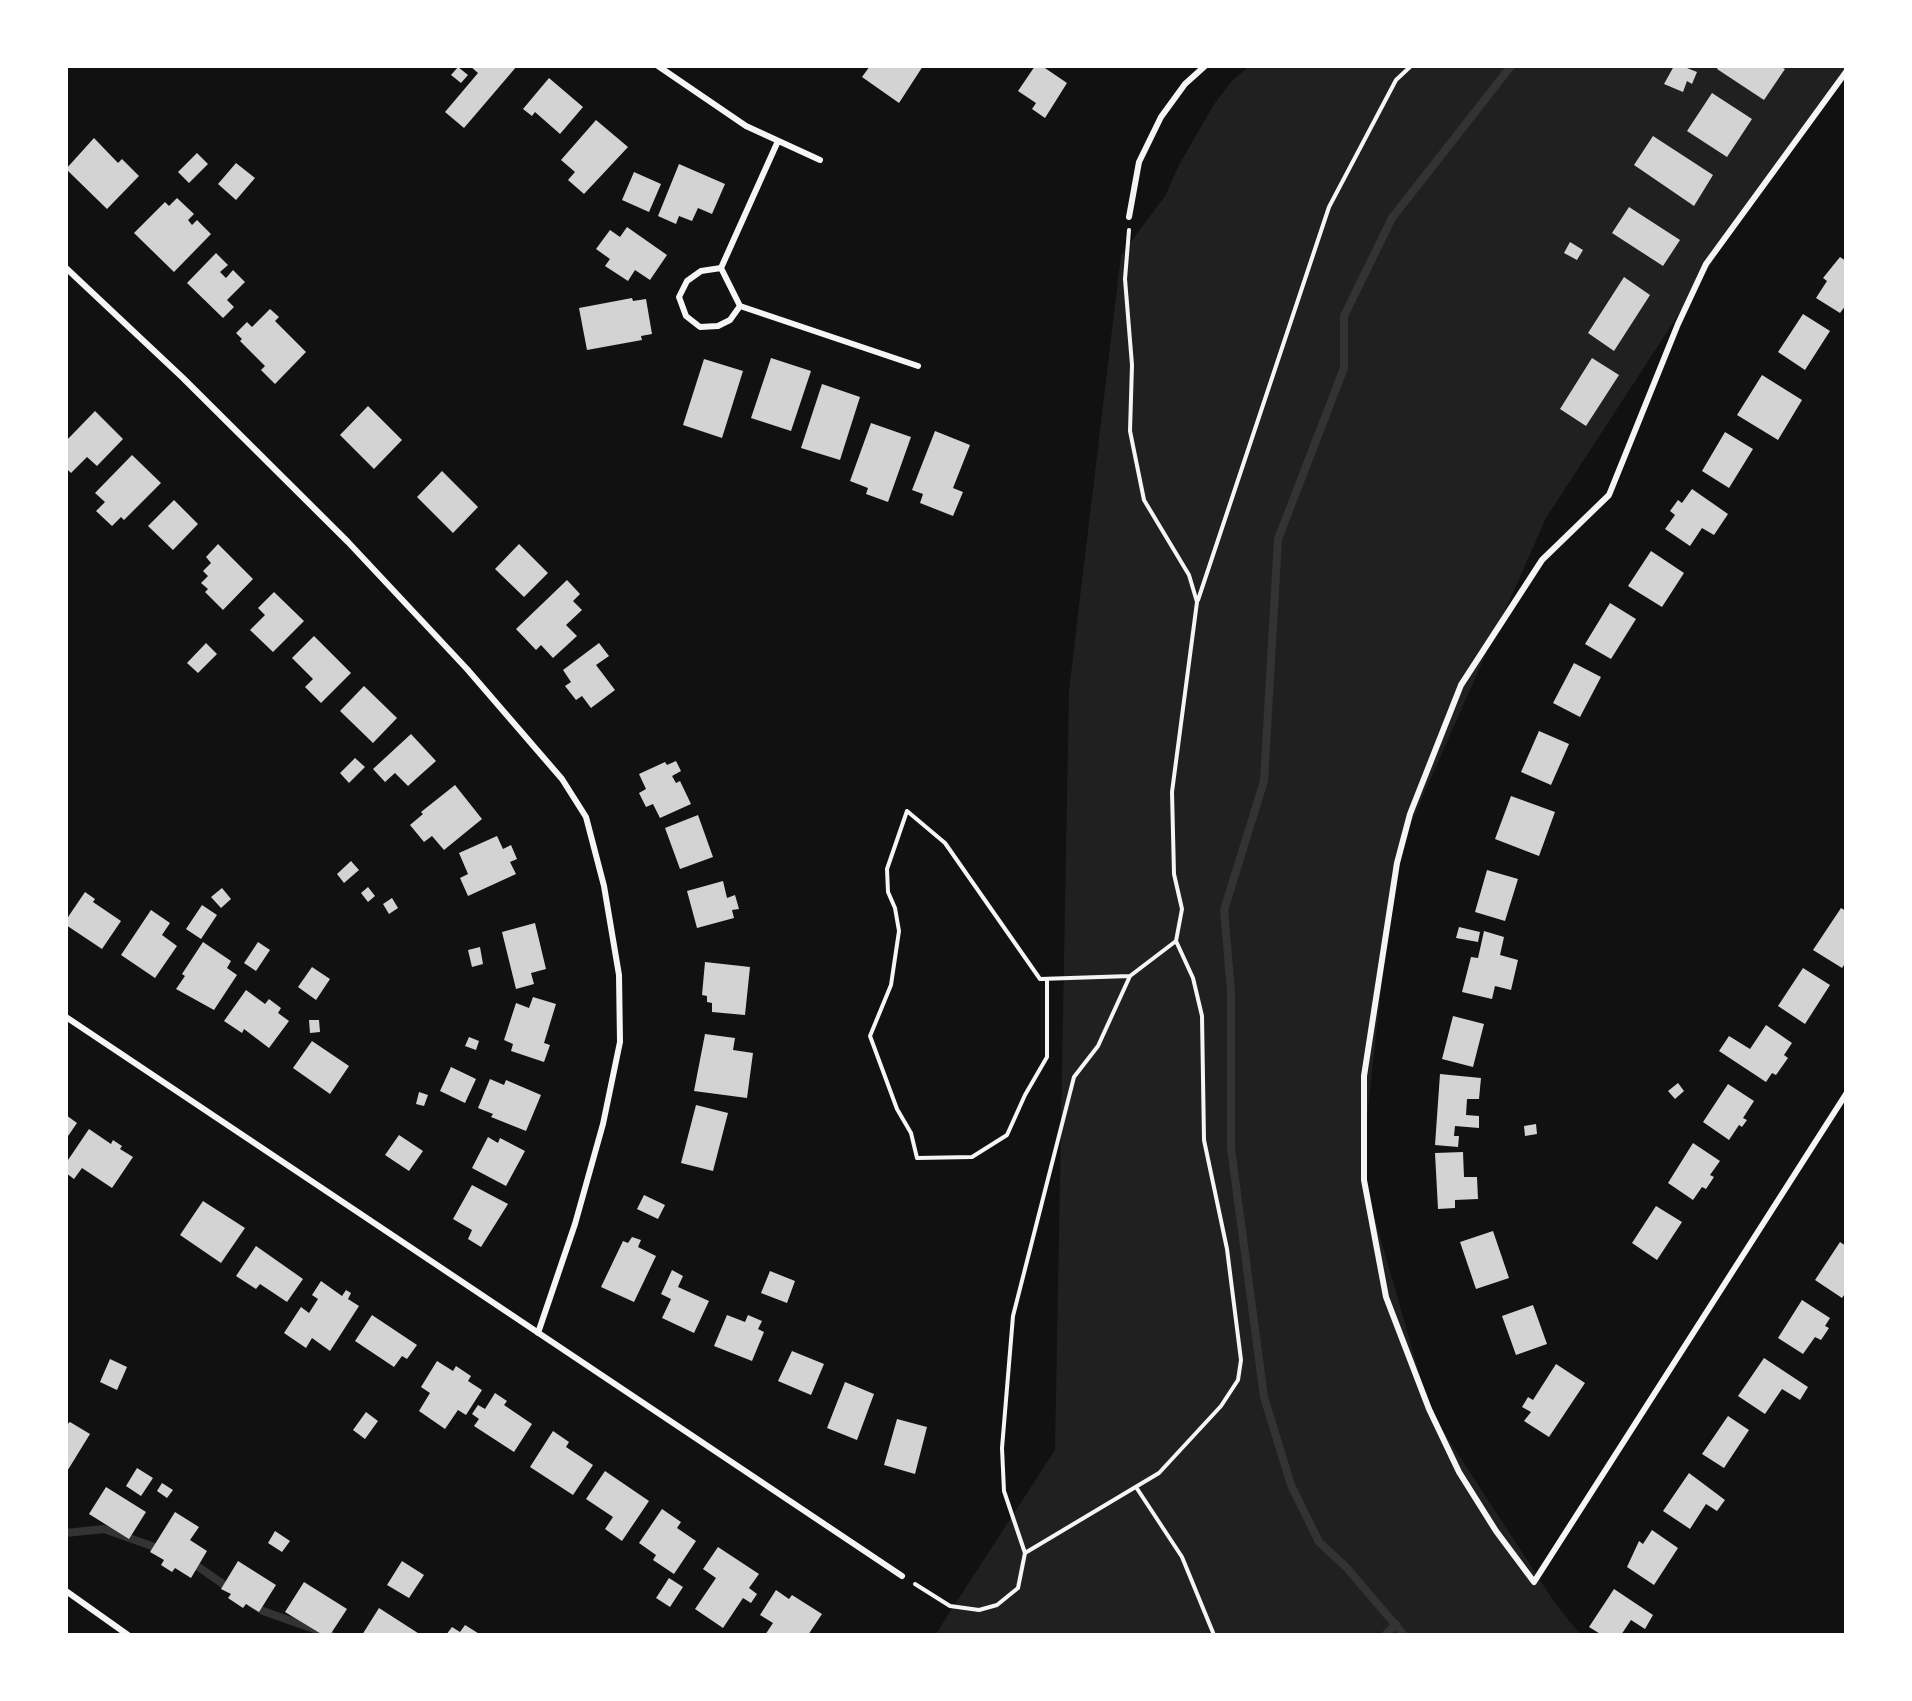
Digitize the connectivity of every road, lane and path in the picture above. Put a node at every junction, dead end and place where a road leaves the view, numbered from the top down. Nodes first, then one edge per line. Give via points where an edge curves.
1 (658, 66) edge
2 (1205, 66) edge
3 (1411, 66) edge
4 (1846, 72) edge
5 (778, 141) junction
6 (820, 160) dead end
7 (1129, 217) joint
8 (66, 268) edge
9 (721, 268) junction
10 (740, 306) junction
11 (918, 366) dead end
12 (1197, 602) junction
13 (1176, 941) junction
14 (1130, 976) junction
15 (1047, 979) junction
16 (66, 1017) edge
17 (1846, 1094) edge
18 (538, 1333) junction
19 (1136, 1487) junction
20 (1025, 1552) junction
21 (902, 1576) joint
22 (66, 1592) edge
23 (128, 1635) edge
24 (1214, 1635) edge

1 - 5 street via 746,126
2 - 7 street via 1185,84 1161,117 1139,162
3 - 12 path via 1396,80 1329,207
4 - 17 street via 1706,264 1609,495 1542,560 1461,685 1410,814 1397,863 1364,1076 1364,1180 1386,1297 1429,1409 1459,1472 1534,1582
5 - 6 street
5 - 9 street
7 - 12 path via 1125,279 1132,365 1130,431 1144,501 1189,575
8 - 18 street via 348,542 467,669 562,779 586,818 604,886 619,975 620,1042 603,1124 575,1224
9 - 10 street
9 - 10 street via 701,271 687,281 679,297 686,316 700,327 718,326 730,320
10 - 11 street
12 - 13 path via 1172,792 1174,874 1182,909
13 - 14 path
13 - 19 path via 1193,978 1202,1016 1204,1140 1227,1249 1241,1360 1238,1380 1221,1406 1160,1473
14 - 15 path
14 - 20 path via 1098,1046 1074,1077 1013,1316 1002,1448 1004,1491
15 - 15 path via 1047,1058 1007,1135 972,1157 916,1158 911,1133 897,1109 870,1036 891,985 899,931 888,892 887,869 907,811 945,843 1040,979
16 - 18 street
18 - 21 street
19 - 20 path
19 - 24 path via 1182,1557
20 - 21 path via 1018,1588 997,1605 980,1610 950,1606
22 - 23 street

